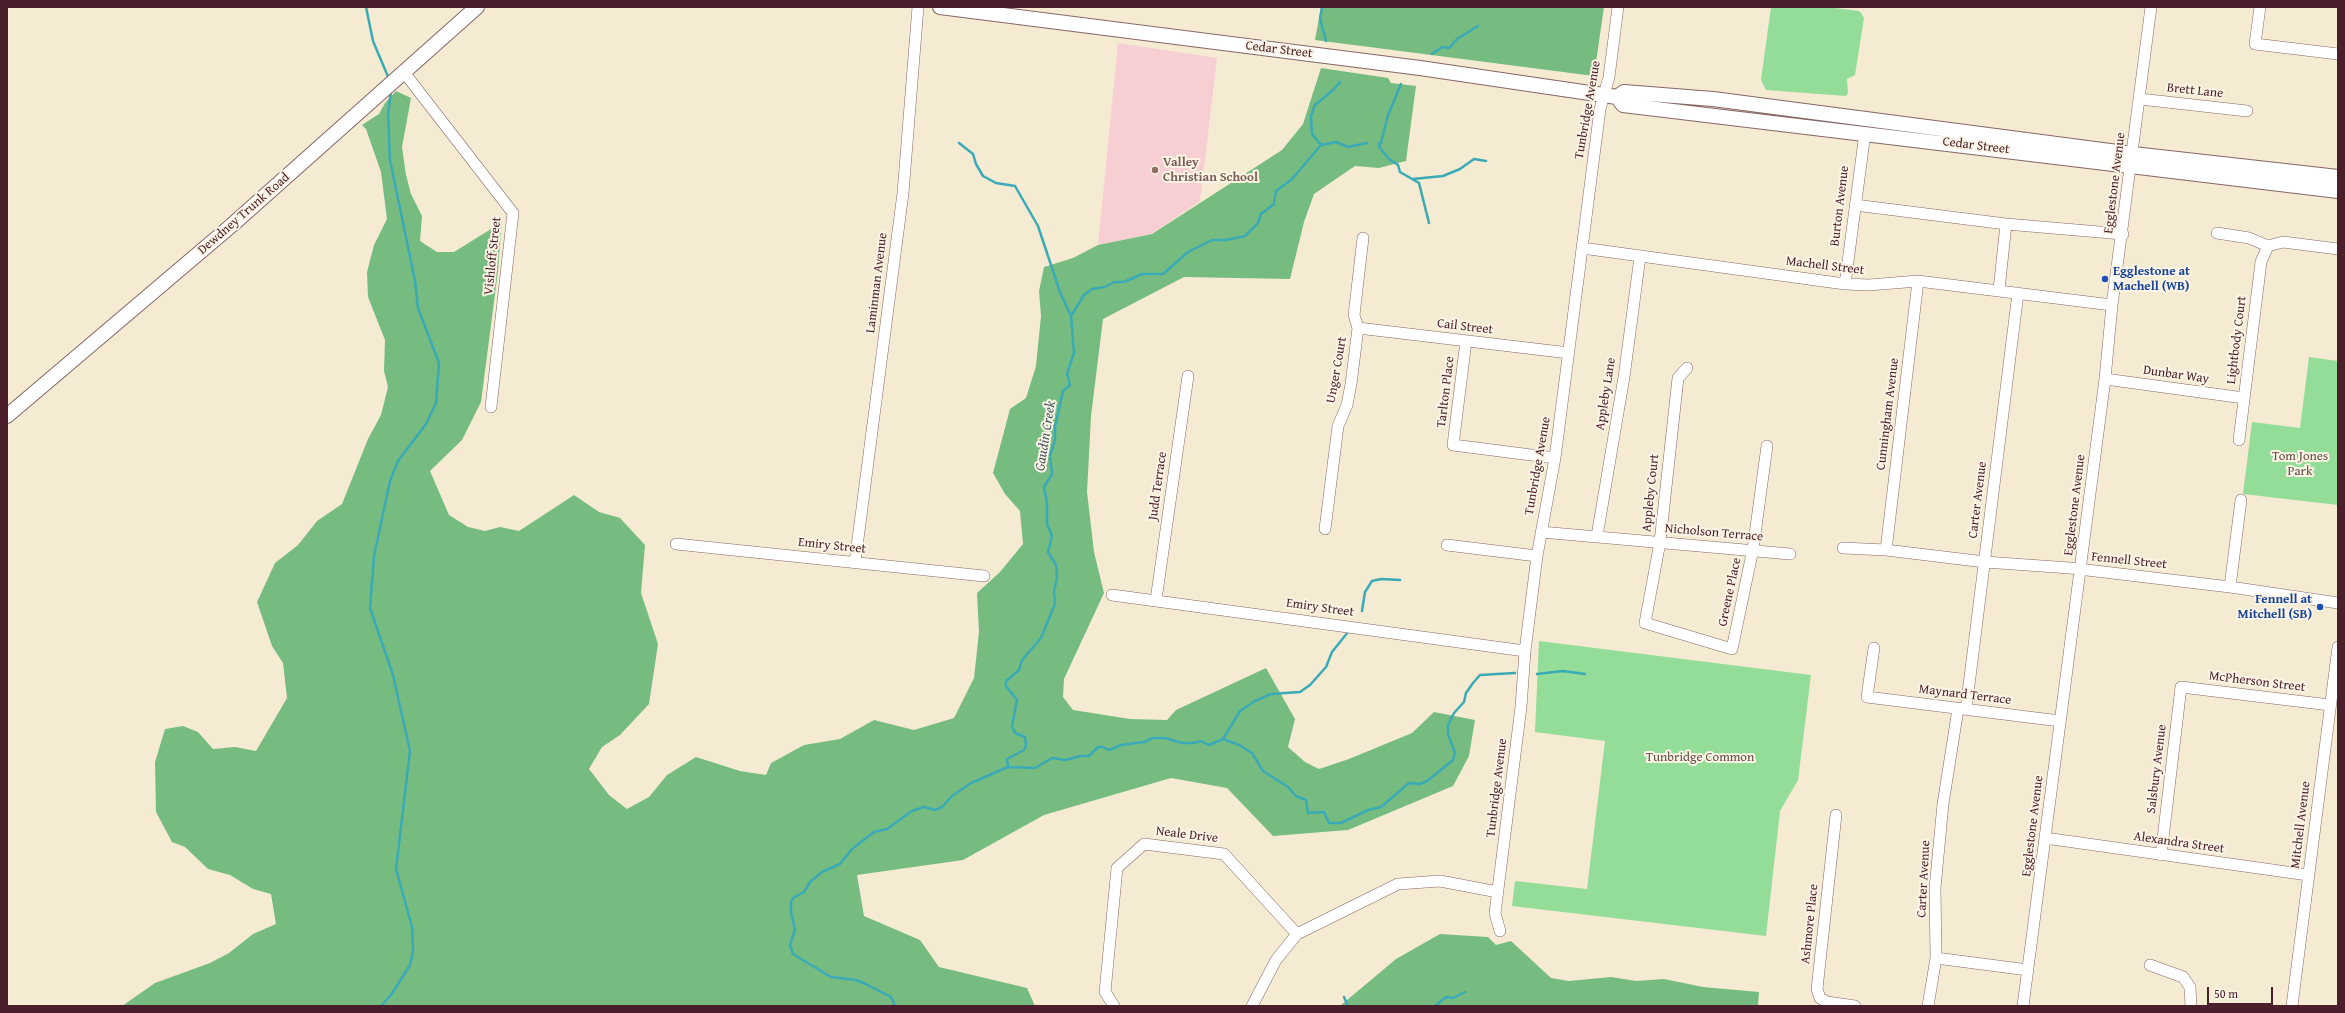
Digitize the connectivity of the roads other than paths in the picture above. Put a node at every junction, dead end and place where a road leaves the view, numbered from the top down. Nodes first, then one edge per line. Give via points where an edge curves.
1 (477, 7) edge
2 (918, 7) edge
3 (940, 7) edge
4 (1618, 7) edge
5 (2151, 7) edge
6 (2260, 7) edge
7 (2338, 54) edge
8 (403, 71) junction
9 (1611, 96) junction
10 (2140, 99) junction
11 (2247, 111) dead end
12 (1865, 133) junction
13 (2132, 159) junction
14 (2338, 177) edge
15 (2338, 190) edge
16 (1855, 206) junction
17 (2006, 224) junction
18 (2217, 233) dead end
19 (2123, 234) junction
20 (1363, 238) dead end
21 (2268, 246) junction
22 (1582, 248) junction
23 (2338, 249) edge
24 (1640, 257) junction
25 (1918, 281) junction
26 (1845, 284) junction
27 (1999, 290) junction
28 (2018, 293) junction
29 (2112, 305) junction
30 (1358, 328) junction
31 (1466, 341) junction
32 (1569, 353) junction
33 (1687, 368) dead end
34 (1188, 376) dead end
35 (2105, 379) junction
36 (2244, 398) junction
37 (491, 407) dead end
38 (7, 416) edge
39 (2239, 440) dead end
40 (1767, 446) dead end
41 (1556, 458) junction
42 (2241, 500) dead end
43 (1325, 530) dead end
44 (1541, 532) junction
45 (1597, 536) junction
46 (1660, 542) junction
47 (676, 544) dead end
48 (1447, 545) dead end
49 (1843, 548) dead end
50 (1753, 549) junction
51 (1886, 550) junction
52 (1790, 554) dead end
53 (1537, 556) junction
54 (855, 562) junction
55 (1985, 562) junction
56 (2080, 570) junction
57 (984, 576) dead end
58 (2230, 587) junction
59 (1112, 595) dead end
60 (1156, 600) junction
61 (2338, 603) edge
62 (2338, 647) edge
63 (1874, 648) dead end
64 (1732, 649) joint
65 (1525, 651) junction
66 (2181, 687) joint
67 (2330, 705) junction
68 (1962, 709) junction
69 (2060, 721) junction
70 (1836, 815) dead end
71 (2045, 838) junction
72 (2161, 855) junction
73 (2308, 875) junction
74 (1498, 892) junction
75 (1500, 931) dead end
76 (1297, 934) junction
77 (1936, 958) junction
78 (2150, 965) dead end
79 (2028, 970) junction
80 (1114, 1006) edge
81 (1252, 1006) edge
82 (1855, 1006) edge
83 (1928, 1006) edge
84 (2024, 1006) edge
85 (2191, 1006) edge
86 (2292, 1006) edge

1 - 8 main road, Dewdney Trunk Road
2 - 54 street, Laminman Avenue via 904,193
3 - 9 main road, Cedar Street via 1420,68
4 - 9 street, Tunbridge Avenue
5 - 10 street, Egglestone Avenue
6 - 7 street via 2255,44
8 - 37 street, Vishloff Street via 513,213
8 - 38 main road, Dewdney Trunk Road via 232,225
9 - 12 main road, Cedar Street via 1623,105
9 - 13 main road, Cedar Street via 1624,92 1713,99
9 - 22 street, Tunbridge Avenue via 1600,109
10 - 11 street, Brett Lane
10 - 13 street, Egglestone Avenue
12 - 13 main road, Cedar Street
12 - 16 street, Burton Avenue
13 - 14 main road, Cedar Street
13 - 15 main road, Cedar Street
13 - 19 street, Egglestone Avenue
16 - 17 street
16 - 26 street, Burton Avenue
17 - 19 street
17 - 27 street
18 - 21 street via 2249,238
19 - 29 street, Egglestone Avenue
20 - 30 street, Unger Court via 1354,315
21 - 23 street via 2283,242
21 - 36 street, Lightbody Court via 2261,262
22 - 24 street, Machell Street
22 - 32 street, Tunbridge Avenue
24 - 26 street, Machell Street
24 - 45 street, Appleby Lane via 1624,377
25 - 26 street, Machell Street
25 - 27 street, Machell Street
25 - 51 street, Cunningham Avenue
27 - 28 street, Machell Street
28 - 29 street, Machell Street
28 - 55 street, Carter Avenue
29 - 35 street, Egglestone Avenue
30 - 31 street, Cail Street
30 - 43 street, Unger Court via 1347,405 1338,426
31 - 32 street, Cail Street
31 - 41 street, Tarlton Place via 1453,446
32 - 41 street, Tunbridge Avenue
33 - 46 street, Appleby Court via 1678,378
34 - 60 street, Judd Terrace
35 - 36 street, Dunbar Way
35 - 56 street, Egglestone Avenue
36 - 39 street, Lightbody Court
40 - 50 street, Greene Place
41 - 44 street, Tunbridge Avenue
42 - 58 street
44 - 45 street, Nicholson Terrace
44 - 53 street, Tunbridge Avenue
45 - 46 street, Nicholson Terrace
46 - 50 street, Nicholson Terrace
46 - 64 street, Appleby Court via 1645,623
47 - 54 street, Emiry Street
48 - 53 street
49 - 51 street, Fennell Street
50 - 52 street, Nicholson Terrace
50 - 64 street, Greene Place
51 - 55 street, Fennell Street
53 - 65 street, Tunbridge Avenue
54 - 57 street, Emiry Street
55 - 56 street, Fennell Street
55 - 68 street, Carter Avenue
56 - 58 street, Fennell Street
56 - 69 street, Egglestone Avenue
58 - 61 street, Fennell Street
59 - 60 street, Emiry Street
60 - 65 street, Emiry Street
62 - 67 street, Mitchell Avenue
63 - 68 street, Maynard Terrace via 1867,697
65 - 74 street, Tunbridge Avenue via 1521,707
66 - 67 street, McPherson Street
66 - 72 street, Salsbury Avenue
67 - 73 street, Mitchell Avenue
68 - 69 street, Maynard Terrace
68 - 77 street, Carter Avenue via 1943,804 1935,888
69 - 71 street, Egglestone Avenue
70 - 82 street, Ashmore Place via 1817,989 1820,998 1827,1002
71 - 72 street, Alexandra Street
71 - 79 street, Egglestone Avenue
72 - 73 street, Alexandra Street
73 - 86 street, Mitchell Avenue
74 - 75 street, Tunbridge Avenue via 1495,913
74 - 76 street via 1440,881 1398,884
76 - 80 street, Neale Drive via 1224,854 1144,844 1117,868 1105,992
76 - 81 street via 1276,960
77 - 79 street
77 - 83 street
78 - 85 street via 2183,977 2190,987
79 - 84 street, Egglestone Avenue

